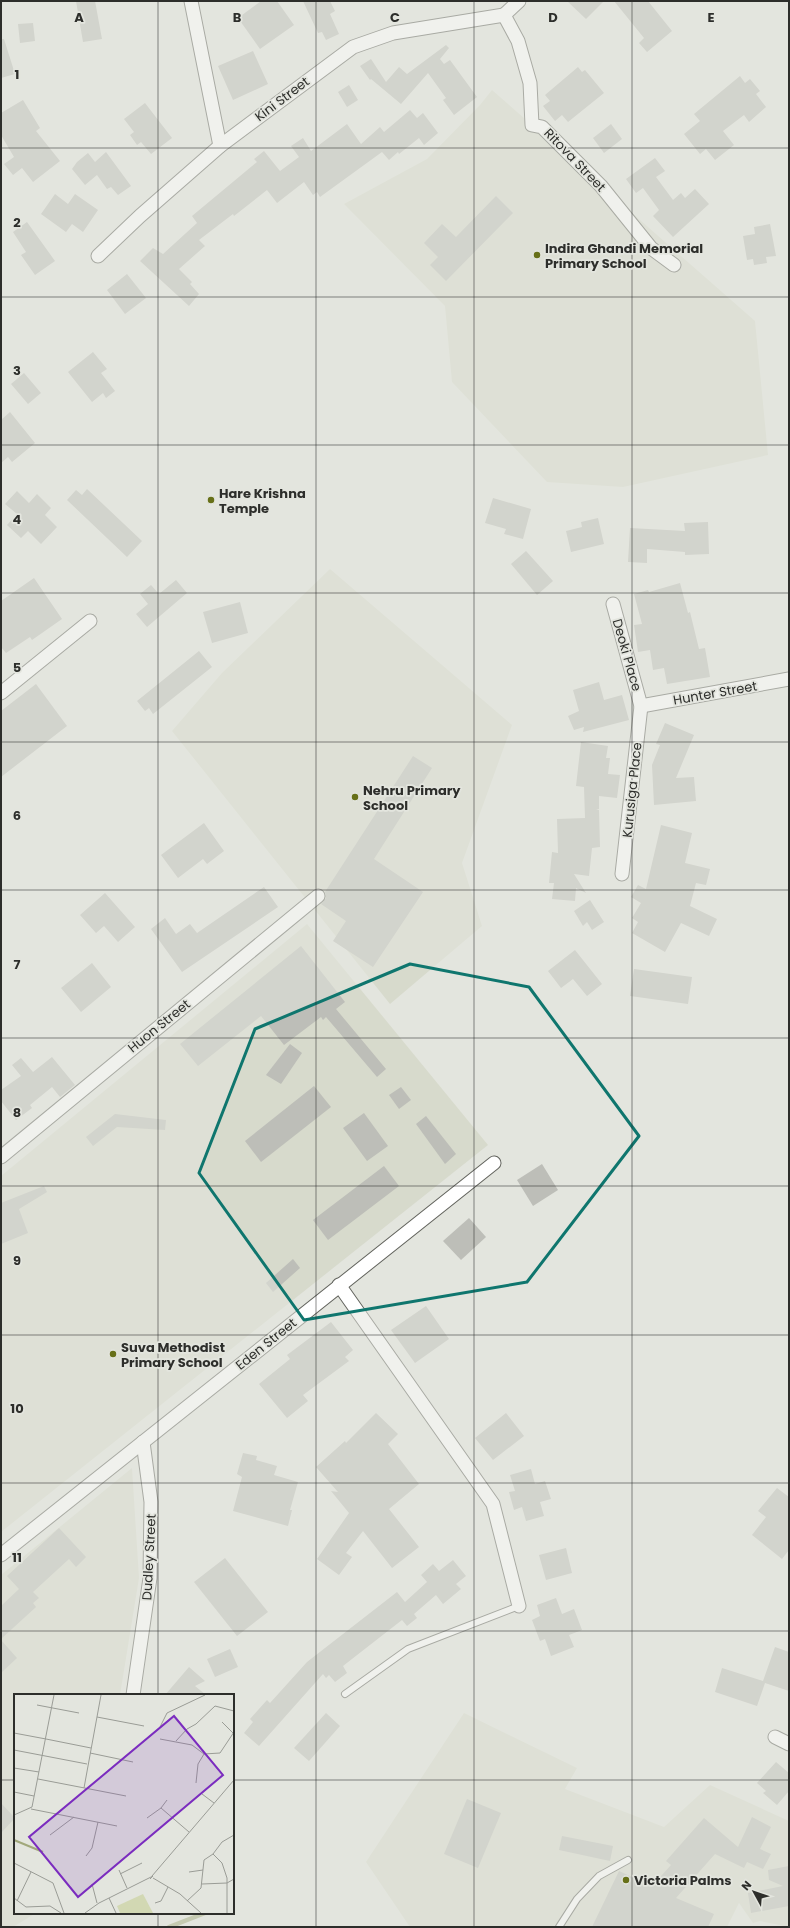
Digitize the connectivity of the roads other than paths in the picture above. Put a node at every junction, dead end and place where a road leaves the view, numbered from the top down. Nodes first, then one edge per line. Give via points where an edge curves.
1 (191, 1) edge
2 (518, 1) edge
3 (504, 15) junction
4 (220, 146) junction
5 (98, 256) dead end
6 (674, 265) dead end
7 (613, 604) dead end
8 (90, 621) dead end
9 (789, 679) edge
10 (1, 693) edge
11 (641, 706) junction
12 (622, 874) dead end
13 (318, 896) dead end
14 (1, 1156) edge
15 (494, 1163) dead end
16 (339, 1285) junction
17 (143, 1442) junction
18 (1, 1555) edge
19 (519, 1606) joint
20 (133, 1694) edge
21 (345, 1694) dead end
22 (775, 1737) dead end
23 (789, 1744) edge
24 (628, 1860) dead end
25 (559, 1927) edge

1 - 4 street
2 - 3 street
3 - 4 street, Kini Street via 393,34 353,47
3 - 6 street, Ritova Street via 518,40 530,83 532,126 542,127 601,186 651,248
4 - 5 street, Kini Street
7 - 11 street, Deoki Place
8 - 10 street
9 - 11 street, Hunter Street
11 - 12 street, Kurusiga Place
13 - 14 street, Huon Street
15 - 16 street, Eden Street
16 - 17 street, Eden Street
16 - 19 street via 493,1504
17 - 18 street, Eden Street
17 - 20 street, Dudley Street via 151,1502 150,1578
19 - 21 lane via 408,1649
22 - 23 street
24 - 25 lane via 599,1876 576,1899

